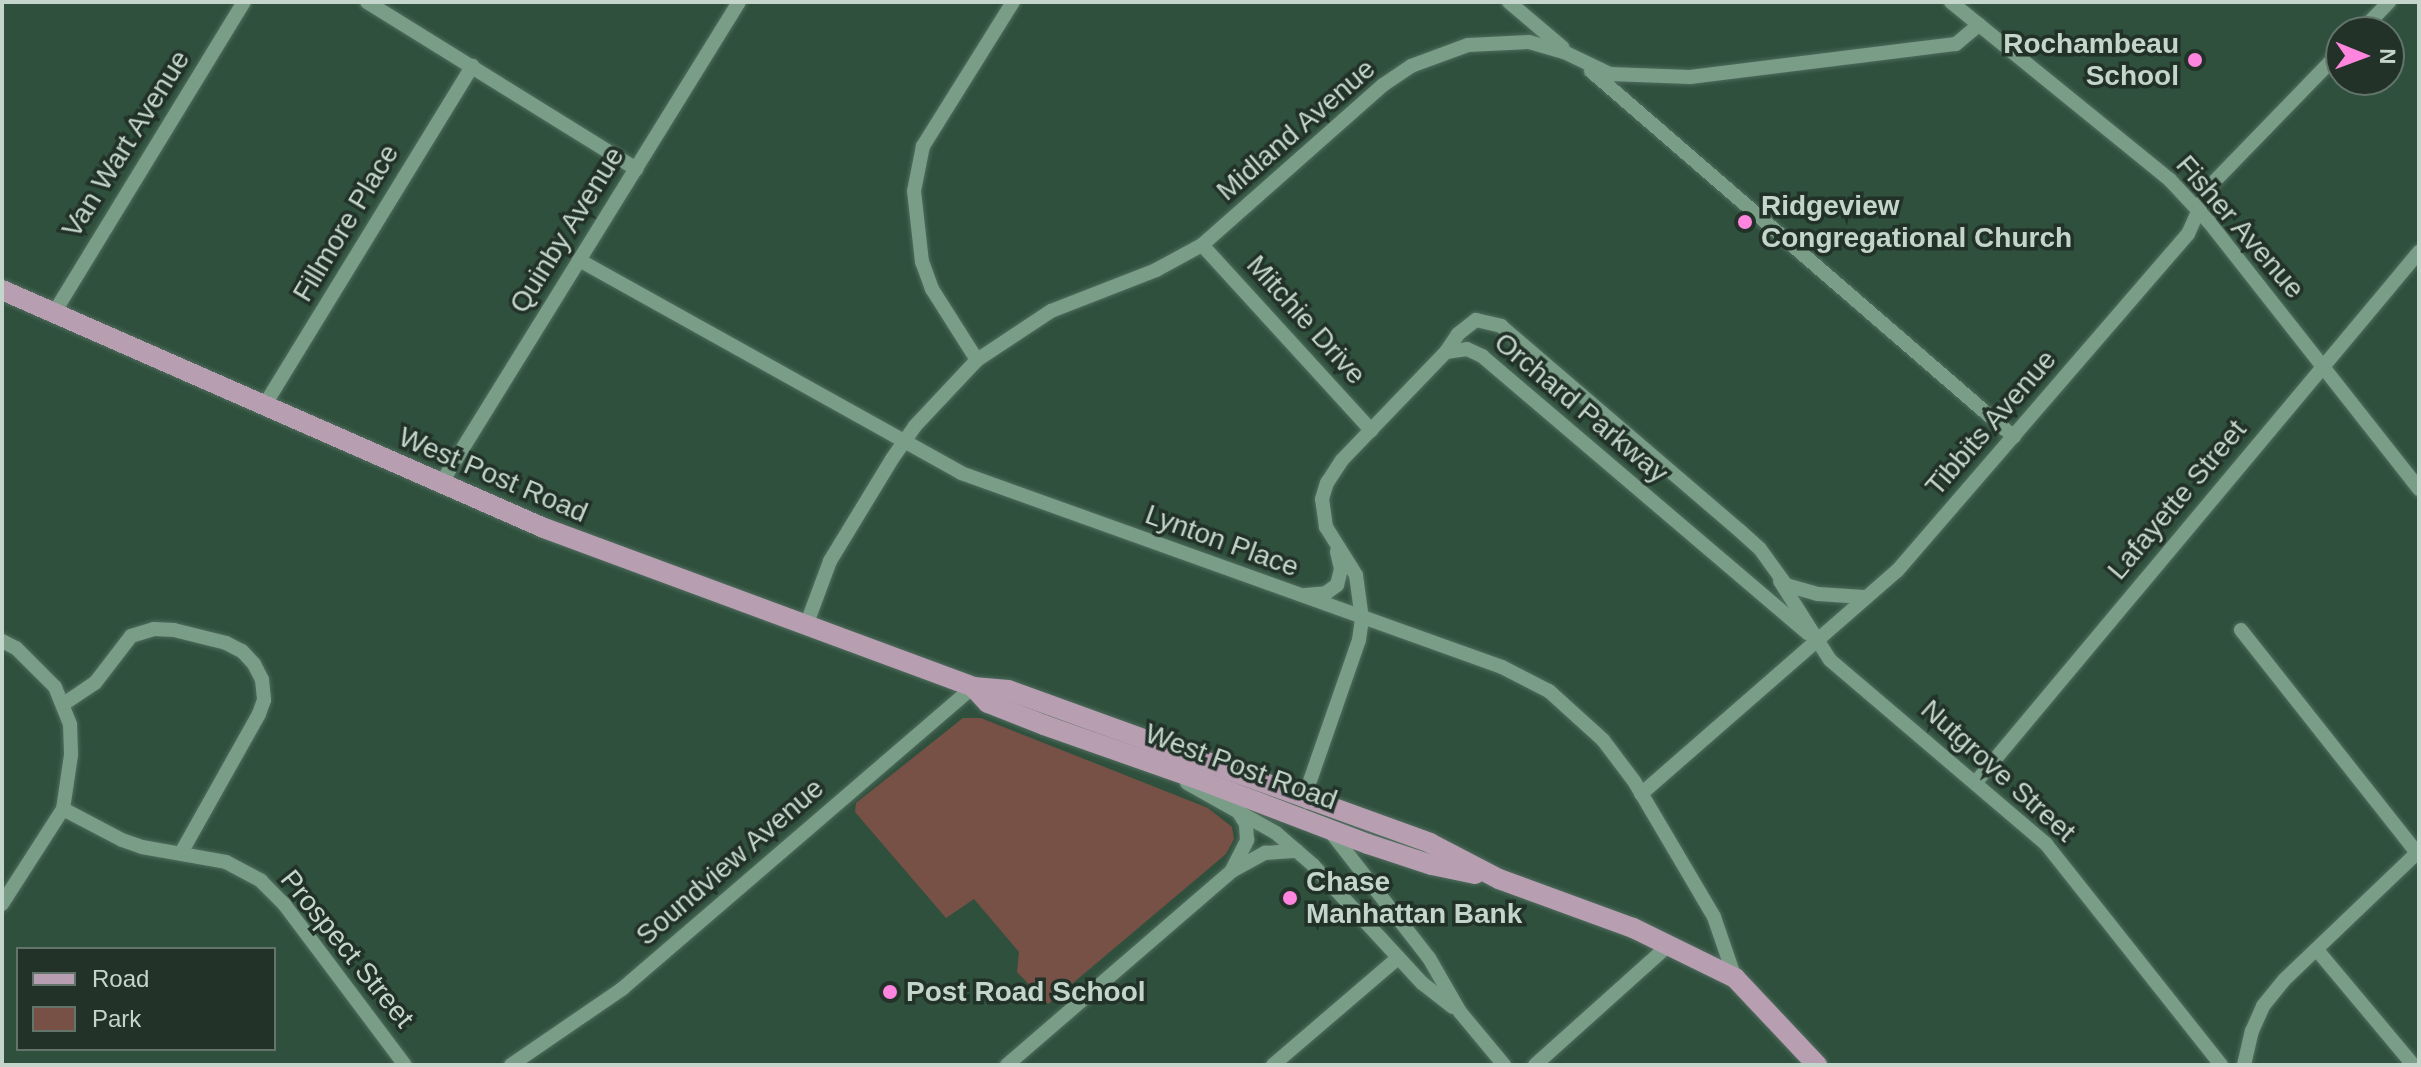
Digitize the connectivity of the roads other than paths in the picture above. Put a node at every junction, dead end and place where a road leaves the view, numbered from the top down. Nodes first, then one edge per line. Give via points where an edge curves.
1 (244, 2) edge
2 (367, 2) edge
3 (739, 2) edge
4 (1013, 2) edge
5 (1509, 2) edge
6 (1951, 2) edge
7 (1979, 25) junction
8 (1575, 58) junction
9 (472, 66) junction
10 (2325, 67) edge
11 (636, 169) junction
12 (2198, 209) junction
13 (1202, 245) junction
14 (2419, 252) edge
15 (579, 260) junction
16 (2, 290) edge
17 (54, 313) junction
18 (1446, 352) junction
19 (977, 360) junction
20 (2323, 366) junction
21 (264, 406) junction
22 (1371, 430) junction
23 (2014, 437) junction
24 (904, 441) junction
25 (440, 485) junction
26 (2419, 489) edge
27 (1332, 540) junction
28 (1779, 579) junction
29 (1293, 594) junction
30 (1864, 597) junction
31 (1362, 619) junction
32 (807, 623) junction
33 (2241, 630) dead end
34 (1818, 640) junction
35 (2, 641) edge
36 (973, 687) junction
37 (65, 703) junction
38 (1154, 765) junction
39 (1976, 782) junction
40 (1641, 794) junction
41 (1304, 798) junction
42 (63, 809) junction
43 (1236, 810) junction
44 (1329, 829) junction
45 (1297, 851) junction
46 (2418, 852) edge
47 (181, 853) junction
48 (1232, 871) junction
49 (1499, 879) junction
50 (2, 904) edge
51 (1670, 944) junction
52 (2317, 950) junction
53 (1398, 958) junction
54 (1735, 978) junction
55 (1460, 1012) junction
56 (405, 1065) edge
57 (511, 1065) edge
58 (1007, 1065) edge
59 (1273, 1065) edge
60 (1504, 1065) edge
61 (1535, 1065) edge
62 (1817, 1065) edge
63 (2221, 1065) edge
64 (2244, 1065) edge
65 (2413, 1065) edge

1 - 17 street, Van Wart Avenue
2 - 9 street
3 - 11 street, Quinby Avenue
4 - 19 street via 923,146 914,191 922,262
5 - 8 street
6 - 7 street, Fisher Avenue
7 - 8 street, Midland Avenue via 1956,44 1690,77 1610,74
7 - 12 street, Fisher Avenue via 2161,172
8 - 13 street, Midland Avenue via 1545,45 1510,42 1468,45 1411,66
8 - 23 street
9 - 11 street
9 - 21 street, Fillmore Place
10 - 12 street, Tibbits Avenue via 2209,187
11 - 15 street, Quinby Avenue
12 - 20 street, Fisher Avenue
12 - 23 street, Tibbits Avenue via 2188,234
13 - 19 street, Midland Avenue via 1156,270 1051,311
13 - 22 street, Mitchie Drive
14 - 20 street, Lafayette Street
15 - 24 street, Lynton Place
15 - 25 street, Quinby Avenue
16 - 17 main road, West Post Road
17 - 21 main road, West Post Road
18 - 22 street
18 - 28 street, Orchard Parkway via 1476,320 1501,326 1760,549
18 - 34 street, Orchard Parkway via 1467,349 1482,356
19 - 24 street, Midland Avenue
20 - 26 street, Fisher Avenue
20 - 39 street, Lafayette Street
21 - 25 main road, West Post Road
22 - 27 street via 1327,483 1322,511
23 - 30 street, Tibbits Avenue via 1897,571
24 - 29 street, Lynton Place via 961,473
24 - 32 street, Midland Avenue via 830,561
25 - 32 main road, West Post Road via 672,577
27 - 29 street via 1341,569 1337,585 1317,596
27 - 31 street via 1356,575
28 - 30 street via 1798,590
28 - 34 street, Orchard Parkway
29 - 31 street, Lynton Place
30 - 34 street, Tibbits Avenue
31 - 40 street, Lynton Place via 1502,667 1549,691 1603,740
31 - 41 street
32 - 36 main road, West Post Road
33 - 46 street
34 - 39 street, Nutgrove Street via 1830,660
34 - 40 street, Tibbits Avenue
35 - 37 street via 28,658
36 - 38 main road, West Post Road via 988,703
36 - 41 main road, West Post Road via 1008,690
36 - 57 street, Soundview Avenue via 622,989
37 - 42 street via 71,755
37 - 47 street via 95,683 131,636 154,629 242,651 262,680 264,700
38 - 43 street
38 - 44 main road, West Post Road
39 - 63 street, Nutgrove Street via 2056,856
40 - 54 street, Lynton Place via 1714,917
41 - 44 street
41 - 49 main road, West Post Road via 1430,843
42 - 47 street, Prospect Street via 122,840
42 - 50 street
43 - 45 street
43 - 48 street via 1246,824 1247,840
44 - 49 main road, West Post Road via 1432,865
44 - 55 street via 1429,958
45 - 48 street via 1265,853
45 - 53 street
46 - 52 street
47 - 56 street, Prospect Street via 226,862 269,888
48 - 58 street
49 - 51 main road, West Post Road
51 - 54 main road, West Post Road
51 - 61 street
52 - 64 street via 2263,1006
52 - 65 street
53 - 55 street
53 - 59 street
54 - 62 main road, West Post Road
55 - 60 street

